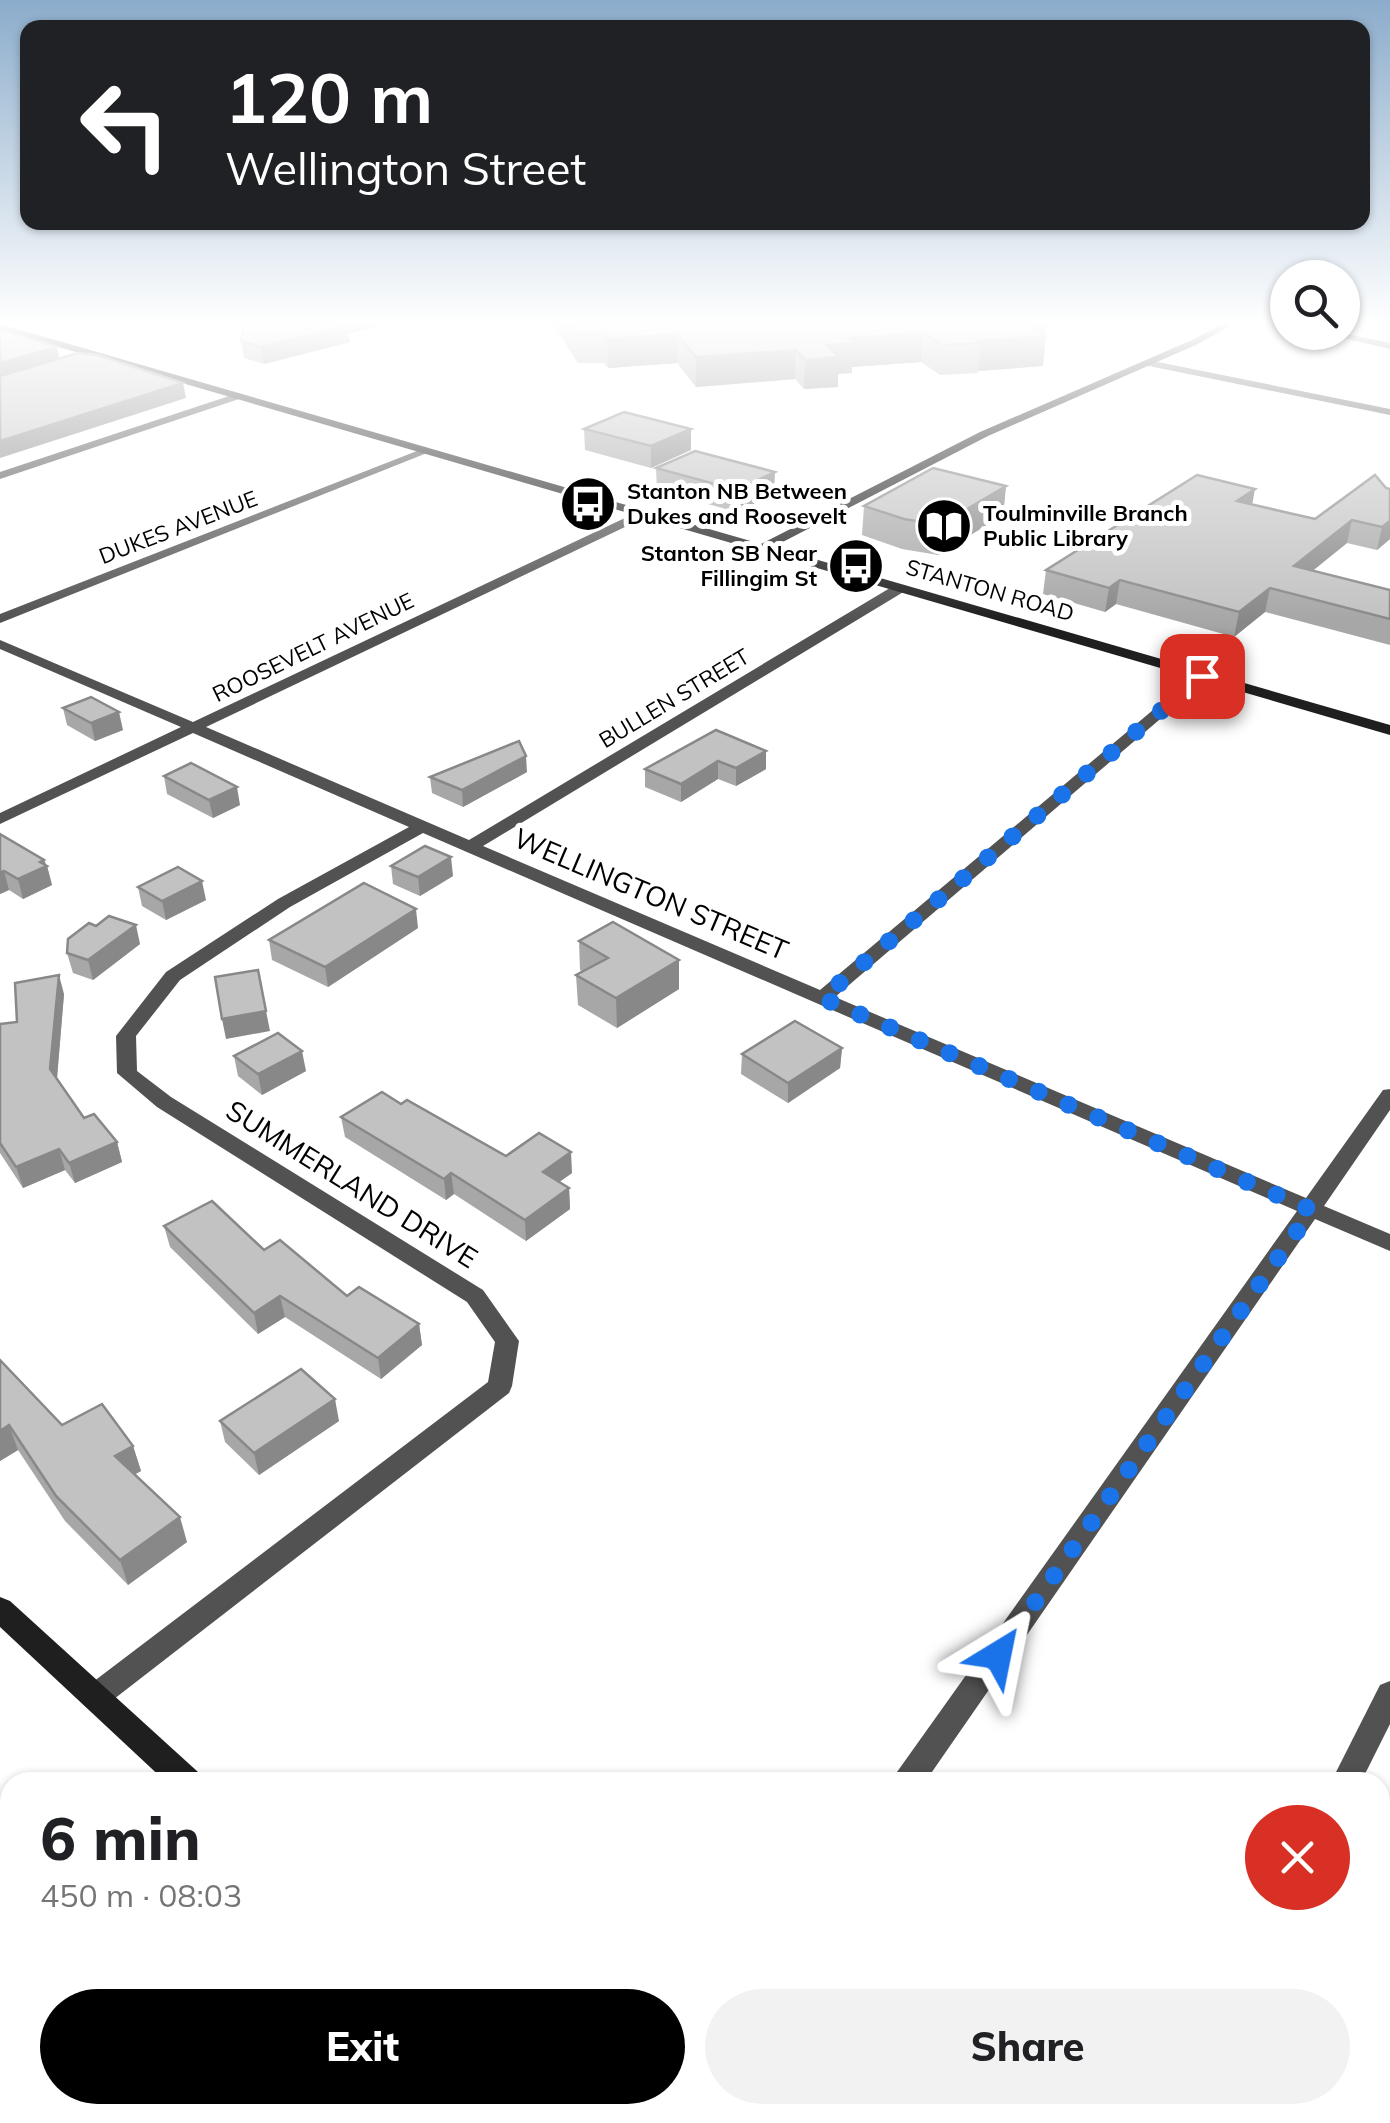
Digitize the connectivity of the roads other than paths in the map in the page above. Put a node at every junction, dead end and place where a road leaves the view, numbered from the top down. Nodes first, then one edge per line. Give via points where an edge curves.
1 (160, 422) edge
2 (327, 422) edge
3 (1013, 422) edge
4 (426, 451) junction
5 (0, 476) edge
6 (644, 513) junction
7 (762, 548) junction
8 (900, 588) junction
9 (0, 618) edge
10 (0, 644) edge
11 (1202, 676) junction
12 (195, 729) junction
13 (1390, 730) edge
14 (0, 819) edge
15 (424, 826) junction
16 (472, 846) junction
17 (822, 998) junction
18 (1390, 1095) edge
19 (1312, 1210) junction
20 (1390, 1243) edge
21 (0, 1608) edge
22 (1390, 1694) edge
23 (95, 1697) junction
24 (175, 1772) edge
25 (915, 1772) edge
26 (1351, 1772) edge

1 - 5 street
2 - 4 street, STANTON ROAD
3 - 7 street
4 - 6 street, STANTON ROAD
4 - 9 street, DUKES AVENUE
6 - 7 street, STANTON ROAD
6 - 12 street, ROOSEVELT AVENUE
7 - 8 street, STANTON ROAD
8 - 11 street, STANTON ROAD
8 - 16 street, BULLEN STREET
10 - 12 street, WELLINGTON STREET
11 - 13 street, STANTON ROAD
11 - 17 street
12 - 14 street, ROOSEVELT AVENUE
12 - 15 street, WELLINGTON STREET
15 - 16 street, WELLINGTON STREET
15 - 23 street, SUMMERLAND DRIVE via 284,903 172,976 126,1036 127,1073 475,1296 507,1341 500,1386
16 - 17 street, WELLINGTON STREET
17 - 19 street, WELLINGTON STREET
18 - 19 street
19 - 20 street, WELLINGTON STREET
19 - 25 street
21 - 23 street
22 - 26 street
23 - 24 street

